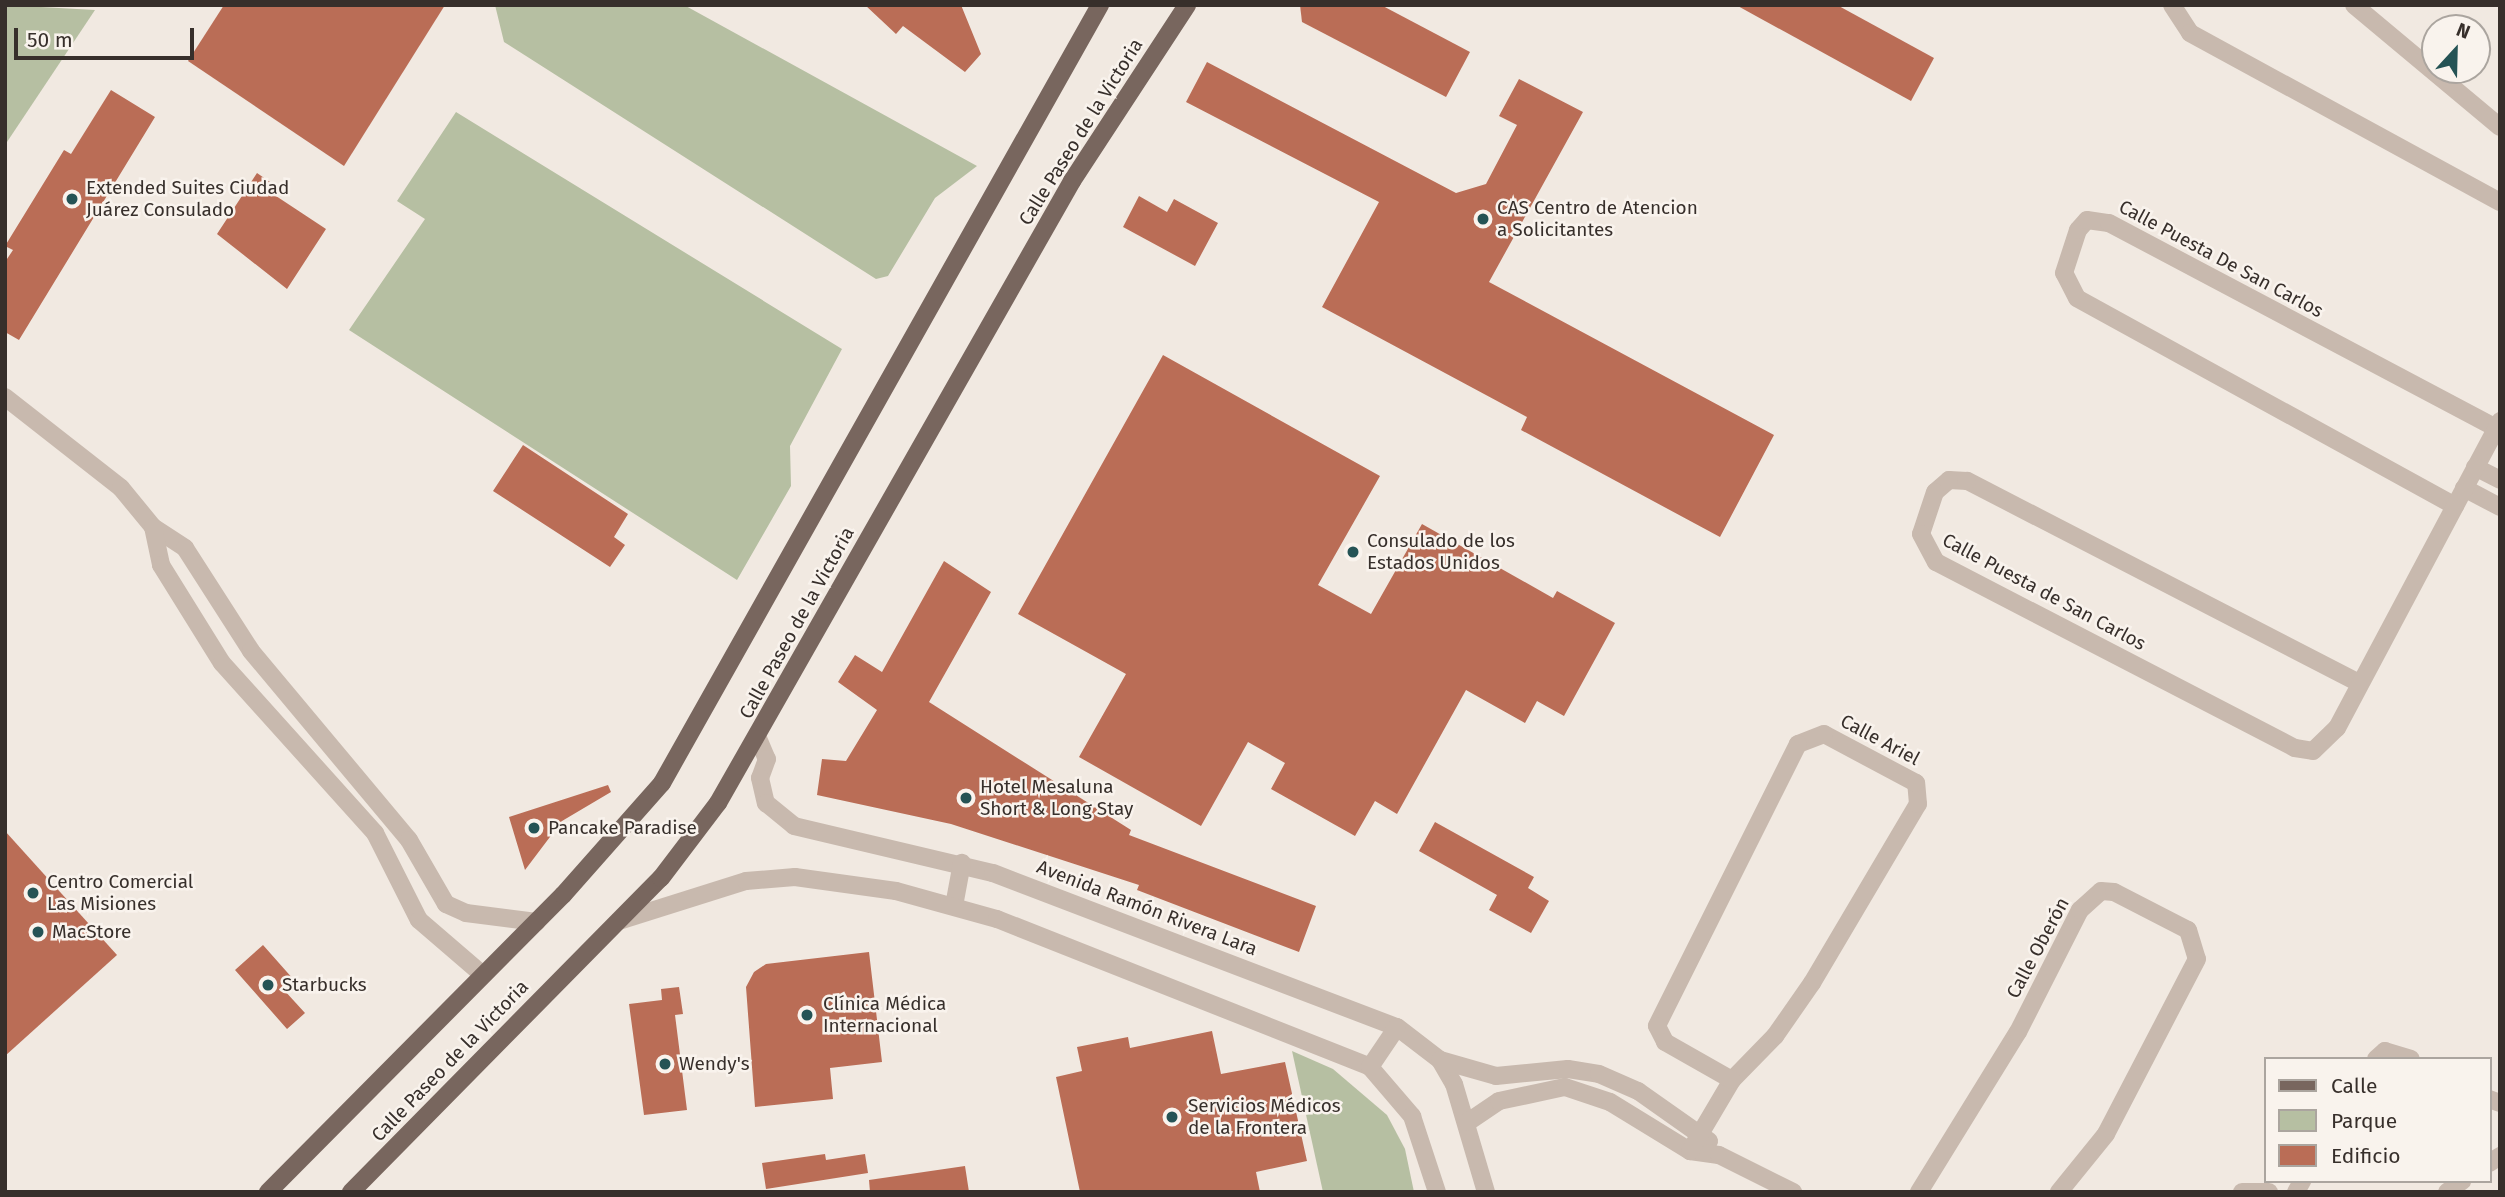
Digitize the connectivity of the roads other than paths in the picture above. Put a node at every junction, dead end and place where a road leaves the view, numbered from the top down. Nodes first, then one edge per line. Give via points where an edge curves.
1 (1100, 5) edge
2 (1187, 5) edge
3 (2172, 5) edge
4 (2354, 5) edge
5 (2500, 127) edge
6 (2500, 202) edge
7 (5, 397) edge
8 (2498, 425) edge
9 (2475, 467) junction
10 (2500, 480) edge
11 (2464, 488) junction
12 (2455, 506) junction
13 (2500, 507) edge
14 (153, 527) junction
15 (2359, 683) junction
16 (757, 736) junction
17 (2326, 746) joint
18 (962, 863) junction
19 (954, 906) junction
20 (619, 921) junction
21 (536, 922) junction
22 (483, 975) junction
23 (1397, 1027) junction
24 (2378, 1057) edge
25 (2404, 1057) edge
26 (1440, 1060) junction
27 (1370, 1067) junction
28 (1732, 1080) junction
29 (1468, 1122) junction
30 (1702, 1131) junction
31 (1690, 1151) junction
32 (1719, 1155) junction
33 (268, 1192) edge
34 (351, 1192) edge
35 (1437, 1192) edge
36 (1486, 1192) edge
37 (1793, 1192) edge
38 (1919, 1192) edge
39 (2059, 1192) edge
40 (2242, 1192) edge
41 (2269, 1192) edge

1 - 21 main road, Calle Paseo de la Victoria via 662,783
2 - 16 main road, Calle Paseo de la Victoria via 1072,181
3 - 6 street via 2190,33
4 - 5 street
7 - 14 street via 121,488
8 - 9 street, Calle Puesta De San Carlos
8 - 12 street, Calle Puesta De San Carlos via 2109,223 2087,220 2078,230 2064,274 2077,298
9 - 10 street
9 - 11 street, Calle Puesta De San Carlos
11 - 12 street, Calle Puesta De San Carlos
11 - 13 street
12 - 15 street, Calle Puesta De San Carlos
14 - 21 street via 185,548 251,651 409,840 438,896 466,914
14 - 22 street via 161,565 222,663 375,834 419,920
15 - 17 street, Calle Puesta De San Carlos
15 - 17 street, Calle Puesta de San Carlos via 1968,481 1949,480 1935,492 1921,534 1936,562 2295,748
16 - 18 street, Avenida Ramón Rivera Lara via 767,759 761,790 779,818 832,838
16 - 20 main road, Calle Paseo de la Victoria via 690,842
18 - 19 street
18 - 23 street, Avenida Ramón Rivera Lara
19 - 20 street via 848,881 795,877 746,881
19 - 27 street
20 - 34 main road, Calle Paseo de la Victoria
21 - 22 main road, Calle Paseo de la Victoria
22 - 33 main road, Calle Paseo de la Victoria
23 - 26 street, Avenida Ramón Rivera Lara
23 - 27 street
24 - 25 street via 2385,1051
26 - 29 street, Avenida Ramón Rivera Lara
26 - 30 street via 1496,1076 1568,1069 1599,1074
27 - 35 street via 1412,1116
28 - 28 street, Calle Ariel via 1775,1036 1812,983 1921,792 1902,773 1860,758 1824,734 1798,744 1657,1026 1665,1042
28 - 30 street, Calle Ariel
29 - 31 street via 1499,1101 1565,1087 1610,1102
29 - 36 street, Avenida Ramón Rivera Lara
30 - 31 street, Calle Ariel
30 - 32 street
31 - 32 street
32 - 37 street
38 - 39 street, Calle Oberón via 2018,1032 2080,909 2101,891 2115,892 2188,930 2197,959 2106,1134
40 - 41 street

